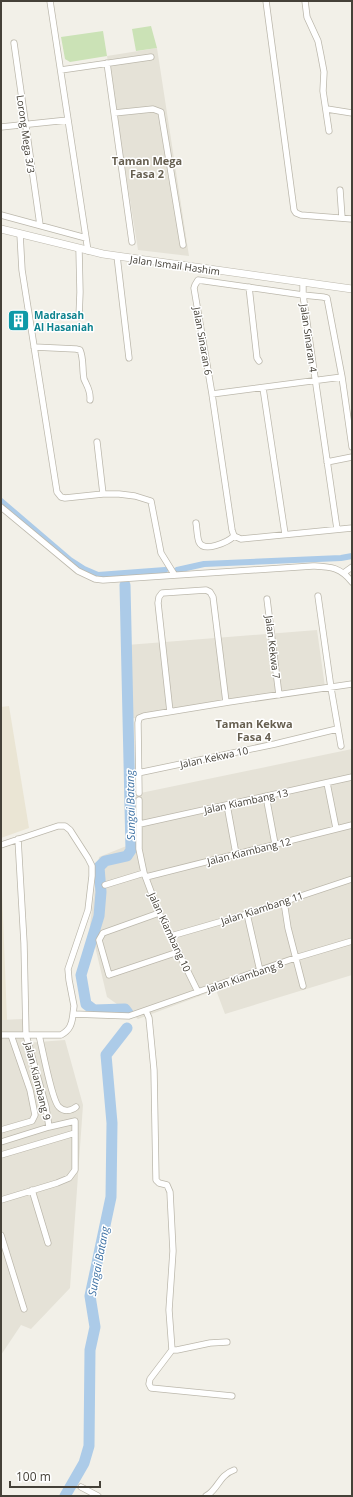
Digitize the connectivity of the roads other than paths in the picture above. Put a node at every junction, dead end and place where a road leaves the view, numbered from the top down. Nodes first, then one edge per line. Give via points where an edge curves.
1 (50, 1) edge
2 (266, 1) edge
3 (305, 1) edge
4 (14, 43) dead end
5 (151, 57) dead end
6 (107, 63) junction
7 (61, 70) junction
8 (327, 110) junction
9 (114, 113) junction
10 (352, 113) edge
11 (68, 120) junction
12 (25, 124) junction
13 (1, 127) edge
14 (329, 131) dead end
15 (340, 190) dead end
16 (1, 215) edge
17 (342, 218) junction
18 (352, 219) edge
19 (40, 225) junction
20 (1, 229) edge
21 (20, 234) junction
22 (86, 238) junction
23 (132, 242) dead end
24 (183, 245) dead end
25 (79, 249) junction
26 (88, 251) junction
27 (117, 256) junction
28 (303, 283) junction
29 (249, 287) junction
30 (352, 289) edge
31 (303, 295) junction
32 (79, 317) dead end
33 (34, 347) junction
34 (129, 358) dead end
35 (259, 361) dead end
36 (342, 376) junction
37 (315, 381) junction
38 (263, 388) junction
39 (212, 394) junction
40 (90, 400) dead end
41 (98, 442) dead end
42 (352, 447) edge
43 (352, 458) edge
44 (327, 462) junction
45 (103, 494) junction
46 (1, 507) edge
47 (196, 523) dead end
48 (352, 528) edge
49 (337, 529) junction
50 (284, 534) junction
51 (234, 536) junction
52 (352, 567) edge
53 (345, 572) junction
54 (174, 574) junction
55 (352, 582) edge
56 (318, 596) dead end
57 (267, 599) dead end
58 (352, 684) edge
59 (331, 688) junction
60 (279, 695) junction
61 (226, 702) junction
62 (170, 712) junction
63 (337, 729) junction
64 (341, 746) dead end
65 (138, 773) junction
66 (352, 778) edge
67 (326, 783) junction
68 (139, 793) dead end
69 (266, 796) junction
70 (139, 800) dead end
71 (227, 805) junction
72 (140, 824) junction
73 (352, 825) edge
74 (336, 828) junction
75 (18, 839) junction
76 (275, 844) junction
77 (1, 845) edge
78 (236, 854) junction
79 (145, 875) junction
80 (352, 879) edge
81 (105, 885) dead end
82 (284, 902) junction
83 (159, 913) junction
84 (247, 914) junction
85 (171, 936) junction
86 (352, 941) edge
87 (178, 952) junction
88 (295, 958) junction
89 (260, 971) junction
90 (303, 986) dead end
91 (198, 992) junction
92 (146, 1011) junction
93 (73, 1014) junction
94 (1, 1035) edge
95 (11, 1035) junction
96 (26, 1035) junction
97 (40, 1035) junction
98 (49, 1077) junction
99 (38, 1079) junction
100 (57, 1106) junction
101 (46, 1107) junction
102 (76, 1107) dead end
103 (49, 1127) junction
104 (1, 1130) edge
105 (75, 1133) junction
106 (1, 1142) edge
107 (1, 1155) edge
108 (32, 1190) junction
109 (1, 1200) edge
110 (1, 1235) edge
111 (48, 1243) dead end
112 (24, 1309) dead end
113 (227, 1342) dead end
114 (172, 1350) junction
115 (232, 1396) dead end
116 (234, 1470) dead end
117 (81, 1487) dead end
118 (98, 1496) edge
119 (206, 1496) edge

1 - 7 street
2 - 17 street via 296,213
3 - 8 street via 307,17 320,48
4 - 12 street, Lorong Mega 3/3
5 - 6 street
6 - 7 street
6 - 9 street
7 - 11 street
8 - 10 street
8 - 14 street
9 - 23 street
9 - 24 street via 153,109 161,112
11 - 12 street
11 - 22 street
12 - 13 street
12 - 19 street, Lorong Mega 3/3
15 - 17 street
16 - 19 street
17 - 18 street
19 - 22 street
20 - 21 street, Jalan Ismail Hashim
21 - 25 street, Jalan Ismail Hashim
21 - 33 street via 22,270
22 - 26 street
25 - 26 street, Jalan Ismail Hashim
25 - 32 street
26 - 27 street, Jalan Ismail Hashim
27 - 28 street, Jalan Ismail Hashim
27 - 34 street
28 - 30 street, Jalan Ismail Hashim
28 - 31 street, Jalan Sinaran 4
29 - 31 street
29 - 35 street
29 - 39 street, Jalan Sinaran 6 via 201,280 196,282 194,288
31 - 36 street via 327,298
31 - 37 street, Jalan Sinaran 4
33 - 40 street via 80,350
33 - 45 street via 58,492 65,498
36 - 37 street
36 - 42 street
37 - 38 street
37 - 44 street, Jalan Sinaran 4
38 - 39 street
38 - 50 street
39 - 51 street, Jalan Sinaran 6
41 - 45 street
43 - 44 street
44 - 49 street, Jalan Sinaran 4
45 - 54 street via 127,495 151,501 161,553
46 - 54 street via 87,576 103,580
47 - 51 street via 199,542 202,545 212,547 229,542
48 - 49 street
49 - 50 street
50 - 51 street via 241,539
52 - 53 street
53 - 54 street via 313,566
53 - 55 street
56 - 59 street
57 - 60 street, Jalan Kekwa 7
58 - 59 street
59 - 60 street
59 - 63 street
60 - 61 street
61 - 62 street
61 - 62 street via 213,597 206,590 162,593 158,603
62 - 65 street via 139,718
63 - 64 street
63 - 65 street, Jalan Kekwa 10
65 - 68 street
66 - 67 street, Jalan Kiambang 13
67 - 69 street, Jalan Kiambang 13
67 - 74 street
69 - 71 street, Jalan Kiambang 13
69 - 76 street
70 - 72 street, Jalan Kiambang 10
71 - 72 street, Jalan Kiambang 13
71 - 78 street
72 - 79 street, Jalan Kiambang 10 via 139,849
73 - 74 street, Jalan Kiambang 12
74 - 76 street, Jalan Kiambang 12
75 - 77 street
75 - 93 street via 65,826 92,866 88,910 68,969
75 - 96 street, Jalan Kiambang 9
76 - 78 street, Jalan Kiambang 12
78 - 79 street, Jalan Kiambang 12
79 - 81 street, Jalan Kiambang 12
79 - 83 street, Jalan Kiambang 10
80 - 82 street, Jalan Kiambang 11
82 - 84 street, Jalan Kiambang 11
82 - 88 street
83 - 85 street, Jalan Kiambang 10
83 - 87 street via 103,933 100,940 109,976
84 - 85 street, Jalan Kiambang 11
84 - 89 street
85 - 87 street, Jalan Kiambang 10
86 - 88 street, Jalan Kiambang 8
87 - 91 street, Jalan Kiambang 10
88 - 89 street, Jalan Kiambang 8
88 - 90 street
89 - 91 street, Jalan Kiambang 8
91 - 92 street, Jalan Kiambang 8
92 - 93 street, Jalan Kiambang 8 via 129,1016
92 - 114 street via 150,1025 154,1070 156,1180 167,1185 170,1192 172,1252 169,1310
93 - 97 street via 66,1032 61,1035
94 - 95 street
95 - 96 street
95 - 104 street via 36,1115 32,1122
96 - 97 street
96 - 99 street, Jalan Kiambang 9
97 - 98 street
98 - 99 street
98 - 100 street
99 - 101 street, Jalan Kiambang 9
100 - 101 street
100 - 102 street via 63,1110
101 - 103 street, Jalan Kiambang 9
103 - 105 street via 75,1121
103 - 106 street
105 - 107 street
105 - 108 street via 74,1173 57,1183
108 - 109 street
108 - 111 street
110 - 112 street
113 - 114 street
114 - 115 street via 150,1379 151,1388
116 - 119 street via 226,1474
117 - 118 street

